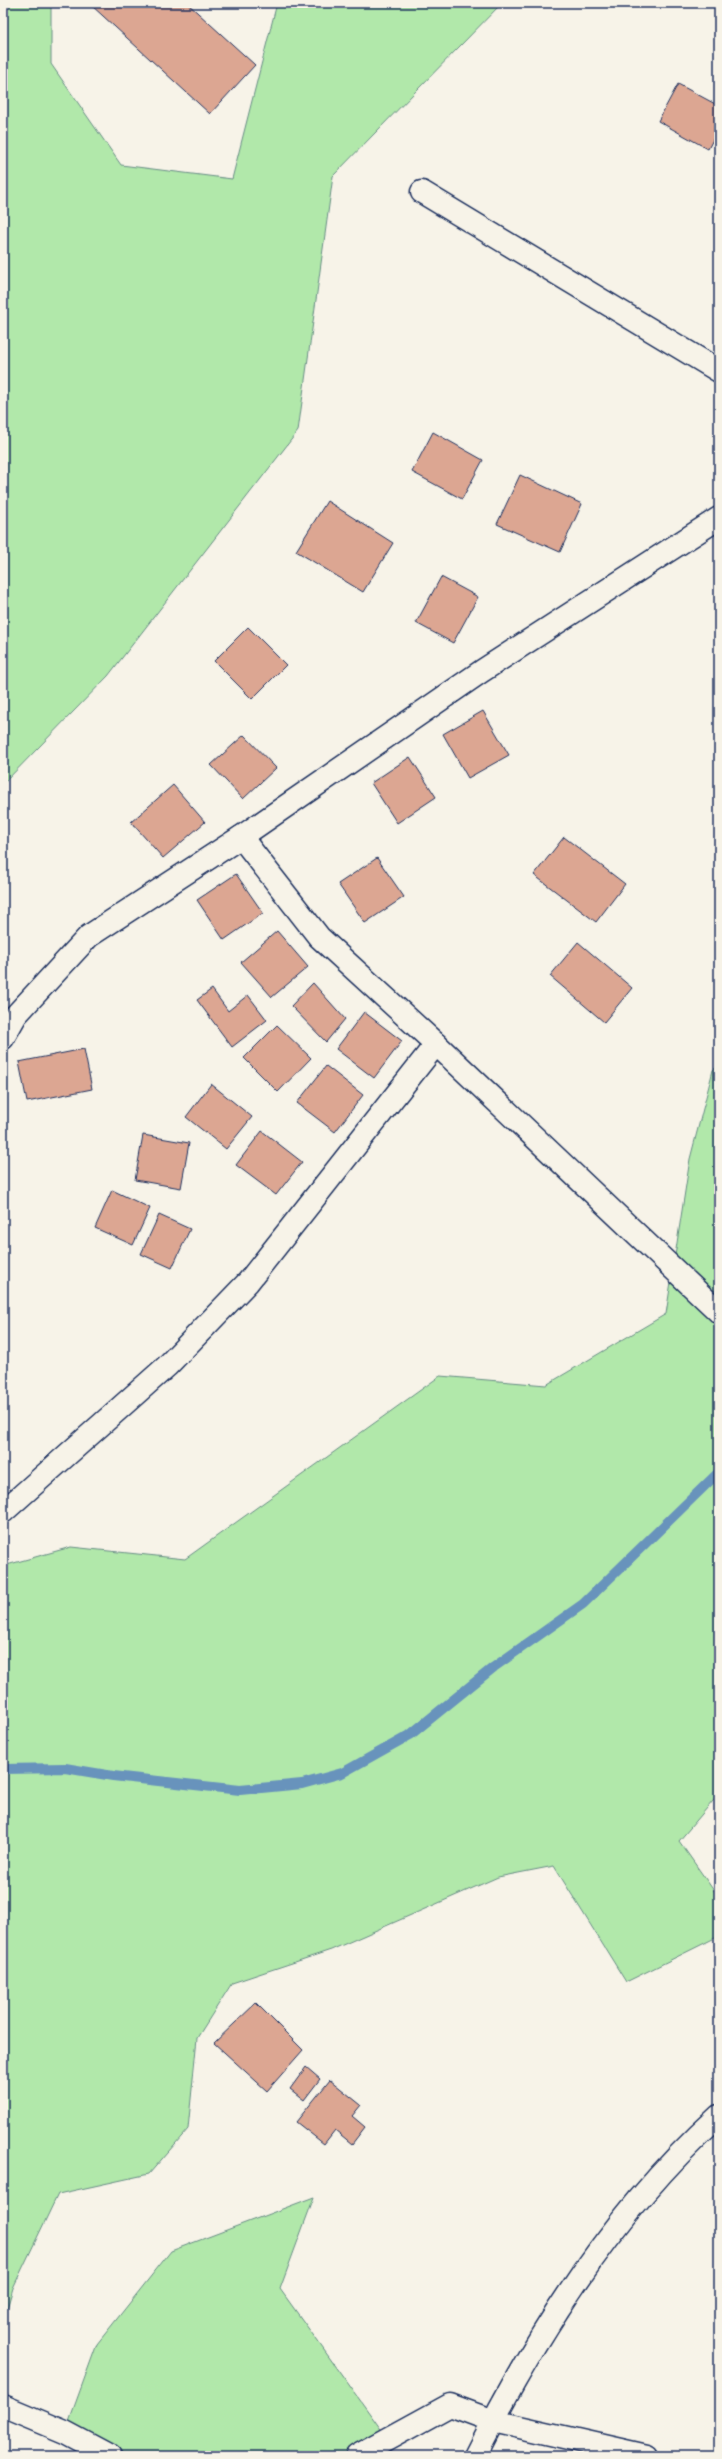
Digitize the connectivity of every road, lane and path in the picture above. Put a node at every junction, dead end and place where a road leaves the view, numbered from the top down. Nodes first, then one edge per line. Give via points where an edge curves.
1 (422, 192) dead end
2 (719, 371) edge
3 (719, 518) edge
4 (241, 837) junction
5 (3, 1038) edge
6 (436, 1044) junction
7 (719, 1312) edge
8 (3, 1512) edge
9 (719, 2116) edge
10 (3, 2406) edge
11 (493, 2421) junction
12 (110, 2456) edge
13 (357, 2456) edge
14 (476, 2456) edge
15 (647, 2456) edge

1 - 2 street
3 - 4 street via 482,671
4 - 5 street via 89,936 16,1016
4 - 6 street via 318,937
6 - 7 street
6 - 8 street via 248,1282 167,1366
9 - 11 street via 696,2136 628,2212 574,2286
10 - 12 street via 65,2432
11 - 13 street via 450,2405
11 - 14 street
11 - 15 street

